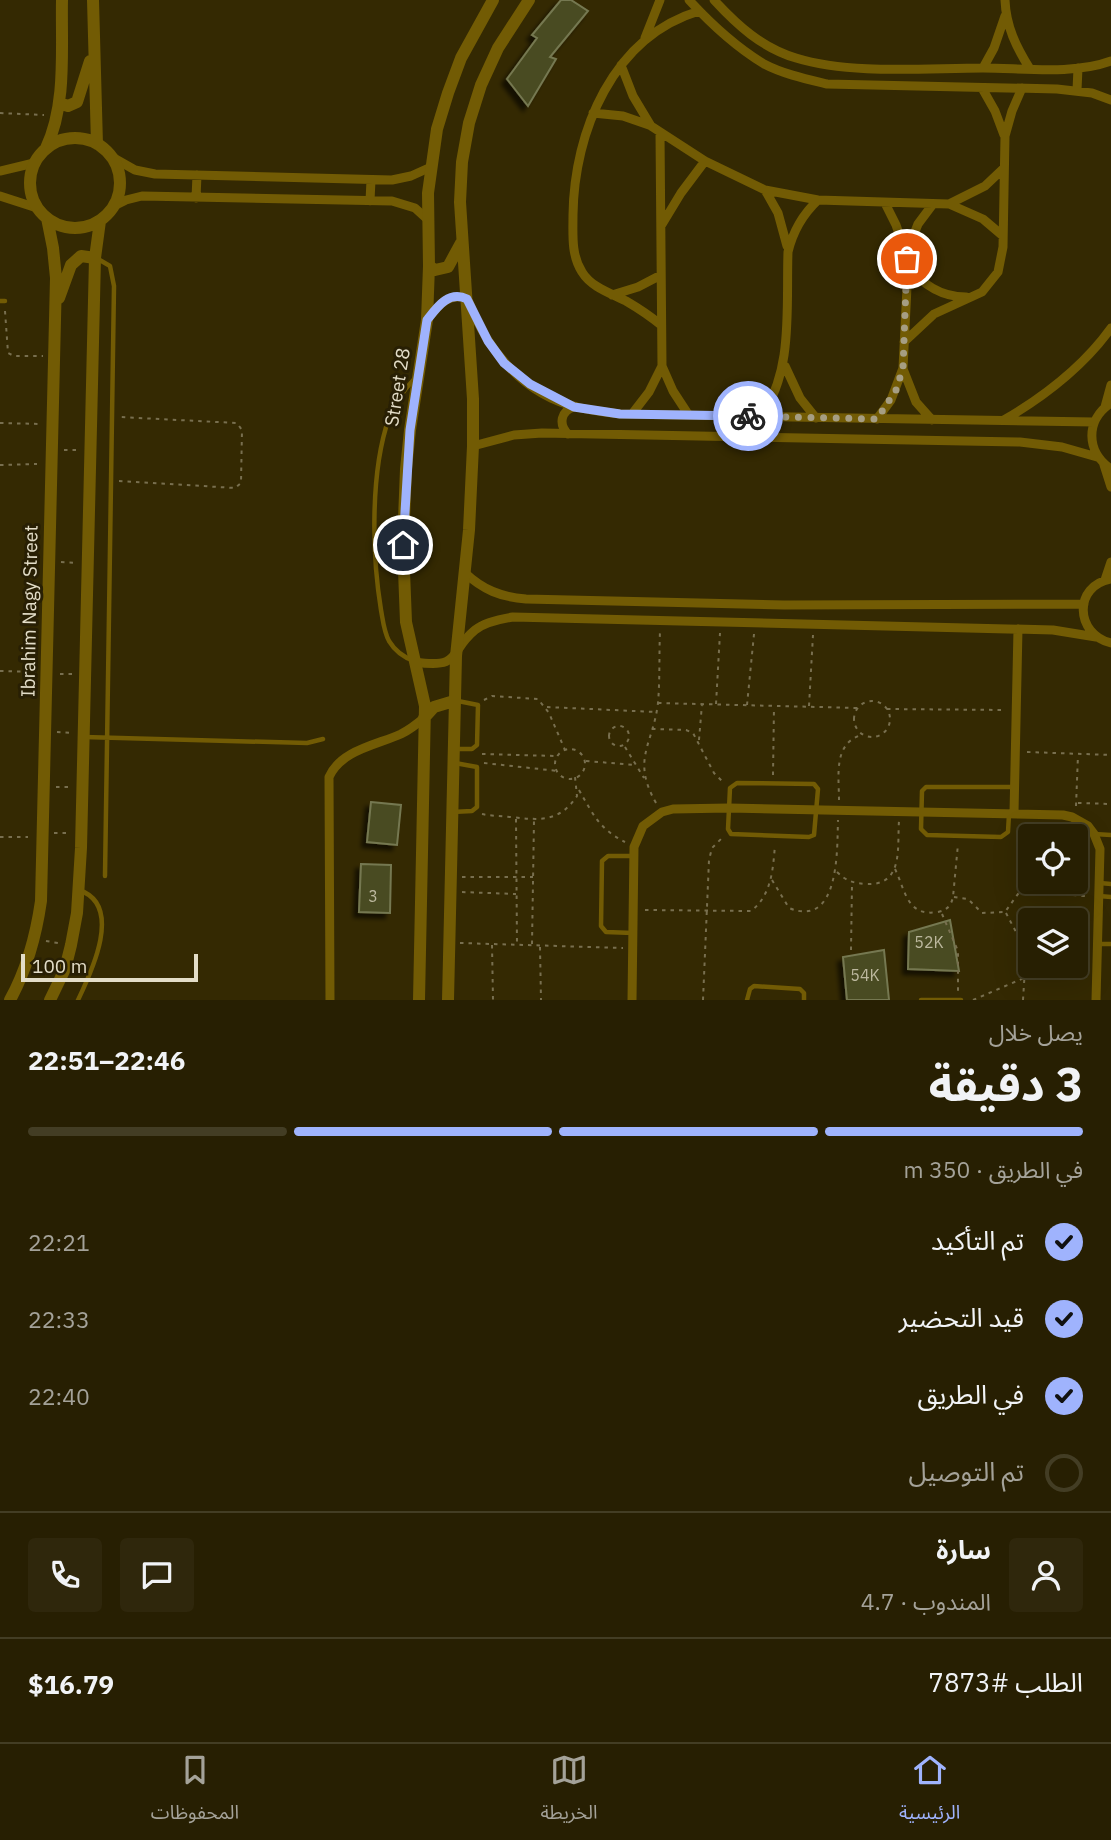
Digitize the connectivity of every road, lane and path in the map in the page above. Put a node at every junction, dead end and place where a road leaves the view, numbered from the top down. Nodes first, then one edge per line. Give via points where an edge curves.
1 (62, 0) edge
2 (93, 0) edge
3 (493, 0) edge
4 (529, 0) edge
5 (660, 0) edge
6 (689, 0) edge
7 (713, 0) edge
8 (1005, 0) edge
9 (699, 10) junction
10 (1006, 15) junction
11 (645, 39) junction
12 (94, 48) junction
13 (1111, 61) edge
14 (621, 65) junction
15 (983, 68) junction
16 (1078, 68) junction
17 (898, 69) junction
18 (1031, 69) junction
19 (897, 87) junction
20 (982, 88) junction
21 (1022, 88) junction
22 (1077, 90) junction
23 (1111, 100) edge
24 (58, 109) junction
25 (0, 113) edge
26 (593, 113) junction
27 (651, 126) junction
28 (660, 133) junction
29 (1005, 136) junction
30 (97, 144) junction
31 (45, 149) junction
32 (112, 157) junction
33 (705, 161) junction
34 (34, 163) junction
35 (431, 167) junction
36 (1004, 168) junction
37 (0, 171) edge
38 (197, 175) junction
39 (371, 180) junction
40 (765, 190) junction
41 (0, 196) edge
42 (196, 198) junction
43 (818, 200) junction
44 (370, 201) junction
45 (886, 203) junction
46 (933, 204) junction
47 (949, 204) junction
48 (114, 206) junction
49 (37, 208) junction
50 (47, 218) junction
51 (427, 219) junction
52 (100, 221) junction
53 (660, 227) junction
54 (1003, 236) junction
55 (462, 242) junction
56 (788, 253) junction
57 (95, 258) junction
58 (907, 262) junction
59 (429, 266) junction
60 (661, 275) junction
61 (612, 295) junction
62 (464, 297) junction
63 (971, 298) junction
64 (3, 301) edge
65 (55, 309) junction
66 (427, 320) junction
67 (661, 325) junction
68 (1111, 328) edge
69 (904, 342) junction
70 (54, 357) junction
71 (784, 364) junction
72 (662, 366) junction
73 (903, 368) junction
74 (418, 375) junction
75 (1111, 385) edge
76 (1108, 405) edge
77 (574, 407) junction
78 (632, 414) junction
79 (688, 414) junction
80 (112, 416) junction
81 (760, 417) junction
82 (816, 418) junction
83 (877, 419) junction
84 (932, 421) junction
85 (1003, 421) junction
86 (1094, 422) junction
87 (0, 423) edge
88 (53, 424) junction
89 (568, 434) junction
90 (474, 446) junction
91 (52, 450) junction
92 (90, 450) junction
93 (1104, 463) edge
94 (52, 464) junction
95 (0, 465) edge
96 (111, 481) junction
97 (1111, 487) edge
98 (50, 562) junction
99 (1111, 562) edge
100 (87, 563) junction
101 (464, 572) junction
102 (1108, 580) edge
103 (526, 599) junction
104 (1083, 604) junction
105 (784, 605) junction
106 (526, 616) junction
107 (661, 620) junction
108 (720, 621) junction
109 (755, 622) junction
110 (784, 623) junction
111 (814, 624) junction
112 (1018, 629) junction
113 (1096, 637) junction
114 (1111, 643) edge
115 (456, 656) junction
116 (415, 662) junction
117 (0, 671) edge
118 (47, 674) junction
119 (83, 674) junction
120 (454, 701) junction
121 (657, 703) junction
122 (702, 704) junction
123 (478, 705) junction
124 (716, 705) junction
125 (747, 705) junction
126 (774, 706) junction
127 (545, 707) junction
128 (809, 707) junction
129 (858, 708) junction
130 (887, 709) junction
131 (1016, 710) junction
132 (656, 712) junction
133 (424, 718) junction
134 (651, 729) junction
135 (46, 732) junction
136 (83, 735) junction
137 (861, 735) junction
138 (107, 737) junction
139 (323, 739) dead end
140 (699, 741) junction
141 (624, 745) junction
142 (453, 748) junction
143 (474, 748) junction
144 (565, 750) junction
145 (1016, 751) junction
146 (1078, 754) junction
147 (1111, 755) edge
148 (557, 756) junction
149 (585, 761) junction
150 (453, 763) junction
151 (636, 765) junction
152 (476, 766) junction
153 (558, 771) junction
154 (575, 778) junction
155 (644, 779) junction
156 (773, 783) junction
157 (45, 786) junction
158 (1015, 787) junction
159 (82, 788) junction
160 (730, 788) junction
161 (578, 789) junction
162 (1077, 803) junction
163 (1111, 804) edge
164 (729, 808) junction
165 (475, 809) junction
166 (816, 810) junction
167 (839, 810) junction
168 (900, 811) junction
169 (922, 811) junction
170 (452, 812) junction
171 (662, 812) junction
172 (1012, 813) junction
173 (1072, 817) junction
174 (516, 818) junction
175 (534, 819) junction
176 (729, 832) junction
177 (43, 834) junction
178 (81, 834) junction
179 (1094, 834) junction
180 (1111, 835) edge
181 (776, 836) junction
182 (958, 836) junction
183 (0, 837) edge
184 (634, 852) junction
185 (895, 869) junction
186 (836, 871) junction
187 (105, 876) dead end
188 (450, 877) junction
189 (517, 877) junction
190 (533, 877) junction
191 (772, 880) junction
192 (852, 883) junction
193 (1099, 883) junction
194 (1111, 884) edge
195 (78, 890) junction
196 (450, 892) junction
197 (517, 894) junction
198 (1019, 894) edge
199 (1060, 894) edge
200 (953, 897) junction
201 (1099, 897) junction
202 (1111, 897) edge
203 (634, 910) junction
204 (707, 911) junction
205 (941, 912) junction
206 (1005, 912) junction
207 (633, 933) junction
208 (1018, 936) edge
209 (34, 939) junction
210 (449, 943) junction
211 (492, 944) junction
212 (1097, 944) junction
213 (1111, 944) edge
214 (71, 945) junction
215 (517, 945) junction
216 (532, 945) junction
217 (540, 946) junction
218 (633, 948) junction
219 (851, 950) dead end
220 (1024, 978) joint
221 (10, 1000) edge
222 (50, 1000) edge
223 (78, 1000) edge
224 (330, 1000) edge
225 (419, 1000) edge
226 (448, 1000) edge
227 (493, 1000) edge
228 (541, 1000) edge
229 (632, 1000) edge
230 (703, 1000) edge
231 (747, 1000) edge
232 (804, 1000) edge
233 (921, 1000) edge
234 (940, 1000) edge
235 (959, 1000) edge
236 (973, 1000) edge
237 (1023, 1000) edge
238 (1096, 1000) edge

1 - 24 street
2 - 12 street
3 - 35 street, Street 28 via 447,93
4 - 55 street via 498,48 469,123 461,176
5 - 11 street
6 - 9 street
7 - 17 street via 772,50 834,66
8 - 10 street
9 - 11 street
9 - 19 street via 744,50 792,75 827,84
10 - 15 street
10 - 18 street
11 - 14 street
12 - 24 street via 80,98
12 - 30 street
13 - 16 street
14 - 26 street
14 - 27 street
15 - 17 street
15 - 18 street
16 - 18 street
16 - 22 street
17 - 19 street
19 - 20 street
20 - 21 street
20 - 29 street
21 - 22 street
21 - 29 street
22 - 23 street
24 - 25 path
24 - 31 street
26 - 27 street
26 - 61 street via 577,175 574,257 582,273
27 - 28 street
28 - 33 street
28 - 53 street
29 - 36 street
30 - 31 street via 65,139
30 - 32 street
31 - 34 street
32 - 38 street via 145,172
32 - 48 street via 120,187
33 - 40 street
33 - 53 street
34 - 37 street
34 - 49 street via 30,186
35 - 39 street via 402,179
35 - 51 street, Street 28
36 - 47 street via 985,186
36 - 54 street
38 - 39 street
38 - 42 street
39 - 44 street
40 - 43 street
40 - 56 street via 778,213
41 - 49 street
42 - 44 street
42 - 48 street via 142,196
43 - 45 street
43 - 56 street via 801,218
44 - 51 street via 407,204
45 - 46 street
45 - 58 street
46 - 47 street
46 - 58 street via 913,235
47 - 54 street via 973,213
48 - 52 street
49 - 50 street
50 - 52 street via 67,228
50 - 65 street, Ibrahim Nagy Street via 55,263
51 - 59 street, Street 28
52 - 57 street
53 - 60 street
54 - 63 street via 998,272
55 - 59 street via 448,267 435,270
55 - 62 street
56 - 71 street
57 - 65 street via 81,256 74,261
57 - 80 lane via 106,262 113,276
57 - 92 street
58 - 63 street via 934,290
58 - 69 street
59 - 66 street, Street 28
60 - 61 street
60 - 67 street
61 - 67 street
62 - 66 street via 447,299
62 - 77 street via 504,363 530,384
62 - 90 street
63 - 69 street via 933,314
64 - 70 path via 8,352
65 - 70 street, Ibrahim Nagy Street
66 - 74 street, Street 28
67 - 72 street
68 - 85 street via 1059,383
69 - 73 street
70 - 88 street, Ibrahim Nagy Street
71 - 81 street via 778,387
71 - 82 street via 793,387
72 - 78 street
72 - 79 street
73 - 83 street via 896,390
73 - 84 street via 916,402
74 - 116 street, Street 28 via 406,468 403,545 406,622
74 - 116 lane via 388,419 375,542 385,632 396,650
75 - 76 street
76 - 86 street
77 - 78 street
77 - 89 street via 562,418
78 - 79 street
79 - 81 street
80 - 96 lane
80 - 96 path via 237,423 242,430 241,483 235,488
81 - 82 street
82 - 83 street
83 - 84 street
84 - 85 street
85 - 86 street
86 - 93 street via 1091,440
87 - 88 path
88 - 91 street, Ibrahim Nagy Street
89 - 90 street via 513,435
89 - 93 street via 1020,442 1062,447
90 - 101 street
91 - 92 path
91 - 94 street, Ibrahim Nagy Street
92 - 100 street
93 - 97 street
94 - 95 path
94 - 98 street, Ibrahim Nagy Street
96 - 138 lane
98 - 100 path
98 - 118 street, Ibrahim Nagy Street
99 - 102 street
100 - 119 street
101 - 103 street via 486,590
101 - 115 street
102 - 104 street via 1091,590
103 - 105 street
103 - 106 street
104 - 105 street
104 - 113 street via 1085,623
105 - 110 street
106 - 107 street
106 - 115 street via 500,619 476,629
107 - 108 street
107 - 121 path
108 - 109 street
108 - 124 path
109 - 110 street
109 - 125 path
110 - 111 street
111 - 112 street
111 - 128 path
112 - 113 street
112 - 131 street
113 - 114 street
115 - 116 street via 435,664
115 - 120 street
116 - 133 street, Street 28
117 - 118 path
118 - 119 path
118 - 135 street, Ibrahim Nagy Street
119 - 136 street
120 - 123 lane
120 - 133 street via 440,704
120 - 142 street
121 - 122 path
121 - 132 path
122 - 124 path
122 - 140 path
123 - 127 path via 492,696 535,698
123 - 143 lane
124 - 125 path
125 - 126 path
126 - 128 path
126 - 156 path
127 - 132 path
127 - 144 path
128 - 129 path
129 - 130 path via 873,701
129 - 137 path via 854,719
130 - 131 path
130 - 137 path via 887,730 877,737
131 - 145 street
132 - 134 path
133 - 224 street via 400,735 344,758 329,777
133 - 225 street, Street 28
134 - 140 path via 690,731
134 - 155 path
135 - 136 path
135 - 157 street, Ibrahim Nagy Street
136 - 138 lane
136 - 159 street
137 - 167 path via 848,741 840,753
138 - 139 lane via 307,743
138 - 187 lane
140 - 160 path via 714,773
141 - 141 path via 627,732 615,727 609,735 611,742
141 - 151 path
142 - 143 lane
142 - 150 street
143 - 148 path via 485,755
144 - 148 path
144 - 149 path via 575,750
145 - 146 path
145 - 158 street
146 - 147 path
146 - 162 path
148 - 153 path
149 - 151 path
149 - 154 path
150 - 152 lane
150 - 170 street
151 - 155 path
152 - 153 path via 488,762
152 - 165 lane
153 - 154 path via 565,778
154 - 161 path
155 - 171 path
156 - 160 lane via 737,783
156 - 166 lane via 814,784 818,789
157 - 159 path
157 - 177 street, Ibrahim Nagy Street
158 - 169 lane via 929,786 922,791
158 - 172 street
159 - 178 street
160 - 164 lane
161 - 175 path via 575,800 557,814
161 - 184 path via 603,829
162 - 163 path
162 - 173 path
164 - 166 street
164 - 171 street
164 - 176 lane
165 - 170 lane
165 - 174 path
166 - 167 street
166 - 181 lane via 812,836
167 - 168 street
167 - 186 path
168 - 169 street
168 - 185 path
169 - 172 street
169 - 182 lane via 924,834
170 - 188 street
171 - 184 street via 643,826
172 - 173 street
172 - 182 lane via 1004,836
173 - 179 street
174 - 175 path
174 - 189 path
175 - 190 path
176 - 181 lane
176 - 204 path via 710,853
177 - 178 path
177 - 183 path
177 - 209 street, Ibrahim Nagy Street via 41,901
178 - 195 street
179 - 180 lane
179 - 193 street via 1100,849
181 - 191 path
182 - 200 path
184 - 203 street
184 - 207 lane via 602,861 601,926 606,932
185 - 192 path via 879,883
185 - 205 path via 914,908 922,913
186 - 191 path via 823,902 810,912 789,908
186 - 192 path
188 - 189 path
188 - 196 street
189 - 190 path
189 - 197 path
190 - 216 path
191 - 204 path via 751,911
192 - 219 path
193 - 194 lane
193 - 201 street
195 - 214 street
195 - 223 lane via 94,899 101,915 97,957
196 - 197 path
196 - 210 street
197 - 215 path
198 - 206 path
199 - 201 path
200 - 205 path
200 - 206 path via 968,899 982,913
201 - 202 lane
201 - 212 street
203 - 204 path
203 - 207 street
204 - 230 path
205 - 235 path via 958,951
206 - 208 path
207 - 218 street
209 - 214 path
209 - 221 street, Ibrahim Nagy Street
210 - 211 path
210 - 226 street
211 - 215 path
211 - 227 path
212 - 213 lane
212 - 238 street
214 - 222 street
215 - 216 path
216 - 217 path
217 - 218 path
217 - 228 path
218 - 229 street
220 - 236 path
220 - 237 path
231 - 232 lane via 754,986 800,989
233 - 234 lane
234 - 235 lane

